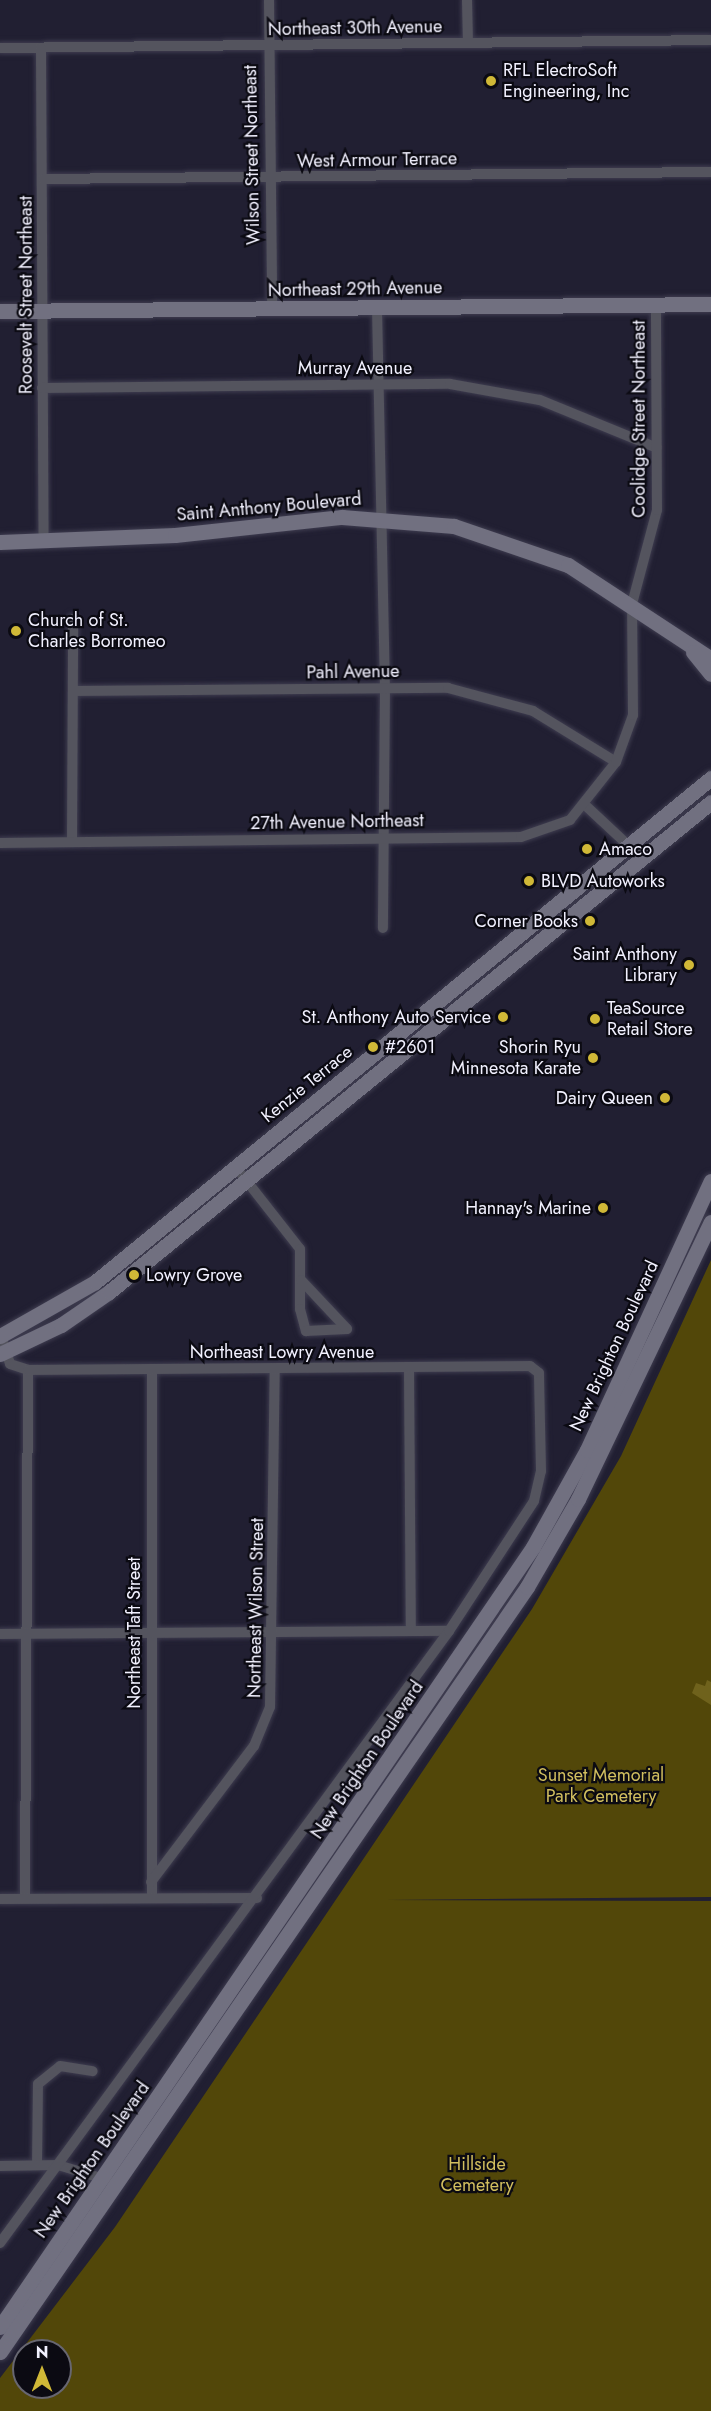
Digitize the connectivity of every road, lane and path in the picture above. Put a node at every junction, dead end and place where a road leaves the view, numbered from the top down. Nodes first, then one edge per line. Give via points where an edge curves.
1 (269, 0) edge
2 (467, 0) edge
3 (711, 40) edge
4 (468, 43) junction
5 (267, 45) junction
6 (0, 48) edge
7 (41, 48) junction
8 (711, 172) edge
9 (269, 178) junction
10 (43, 179) junction
11 (711, 304) edge
12 (656, 305) junction
13 (377, 308) junction
14 (42, 310) junction
15 (272, 310) junction
16 (0, 311) edge
17 (378, 383) junction
18 (42, 388) junction
19 (657, 448) junction
20 (380, 517) junction
21 (44, 541) junction
22 (0, 542) edge
23 (632, 604) junction
24 (73, 620) dead end
25 (689, 647) junction
26 (711, 659) edge
27 (711, 674) edge
28 (385, 688) junction
29 (73, 691) junction
30 (616, 762) junction
31 (711, 778) edge
32 (711, 802) edge
33 (585, 805) junction
34 (382, 837) junction
35 (72, 842) junction
36 (0, 843) edge
37 (630, 847) junction
38 (643, 859) junction
39 (383, 928) dead end
40 (236, 1168) junction
41 (247, 1181) junction
42 (711, 1182) edge
43 (711, 1222) edge
44 (301, 1280) junction
45 (1, 1336) edge
46 (2, 1353) edge
47 (409, 1368) junction
48 (22, 1369) junction
49 (152, 1369) junction
50 (275, 1369) junction
51 (540, 1486) joint
52 (411, 1630) junction
53 (273, 1631) junction
54 (449, 1631) junction
55 (150, 1633) junction
56 (0, 1634) edge
57 (26, 1634) junction
58 (151, 1882) junction
59 (152, 1897) junction
60 (25, 1898) junction
61 (256, 1898) junction
62 (0, 1899) edge
63 (93, 2071) dead end
64 (37, 2165) junction
65 (58, 2165) junction
66 (0, 2166) edge
67 (104, 2178) junction
68 (119, 2185) junction
69 (0, 2243) edge
70 (0, 2327) edge
71 (0, 2352) edge

1 - 5 street, Wilson Street Northeast
2 - 4 street
3 - 4 street, Northeast 30th Avenue
4 - 5 street, Northeast 30th Avenue
5 - 7 street, Northeast 30th Avenue
5 - 9 street, Wilson Street Northeast
6 - 7 street, Northeast 30th Avenue
7 - 10 street, Roosevelt Street Northeast
8 - 9 street, West Armour Terrace
9 - 10 street, West Armour Terrace
9 - 15 street, Wilson Street Northeast
10 - 14 street, Roosevelt Street Northeast
11 - 12 main road, Northeast 29th Avenue
12 - 13 main road, Northeast 29th Avenue
12 - 19 street, Coolidge Street Northeast
13 - 15 main road, Northeast 29th Avenue
13 - 17 street
14 - 15 main road, Northeast 29th Avenue
14 - 16 main road, Northeast 29th Avenue
14 - 18 street, Roosevelt Street Northeast
17 - 18 street, Murray Avenue
17 - 19 street, Murray Avenue via 500,390 580,413
17 - 20 street
18 - 21 street, Roosevelt Street Northeast
19 - 23 street, Coolidge Street Northeast via 657,510
20 - 21 main road, Saint Anthony Boulevard
20 - 23 main road, Saint Anthony Boulevard via 454,526 505,539 568,565
20 - 28 street
21 - 22 main road, Saint Anthony Boulevard
23 - 25 main road, Saint Anthony Boulevard
23 - 30 street, Coolidge Street Northeast via 633,714
24 - 29 street
25 - 26 main road, Saint Anthony Boulevard
25 - 27 main road, Saint Anthony Boulevard
28 - 29 street, Pahl Avenue
28 - 30 street, Pahl Avenue via 448,688 505,700 559,723
28 - 34 street
29 - 35 street
30 - 33 street, Coolidge Street Northeast
31 - 37 main road, Kenzie Terrace
32 - 38 main road, Kenzie Terrace
33 - 34 street, 27th Avenue Northeast via 570,820 538,835
33 - 37 street
34 - 35 street, 27th Avenue Northeast
34 - 39 street
35 - 36 street, 27th Avenue Northeast
37 - 38 street
37 - 40 main road, Kenzie Terrace
38 - 41 main road, Kenzie Terrace
40 - 41 street
40 - 45 main road, Kenzie Terrace via 78,1295
41 - 44 street via 296,1241
41 - 46 main road, Kenzie Terrace via 87,1309
42 - 67 main road, New Brighton Boulevard via 587,1450 533,1547
43 - 68 main road, New Brighton Boulevard via 578,1499 527,1587
44 - 44 street via 346,1325 346,1329 306,1331
45 - 46 street
46 - 48 street
47 - 50 street, Northeast Lowry Avenue
47 - 51 street, Northeast Lowry Avenue via 536,1368
47 - 52 street
48 - 49 street, Northeast Lowry Avenue
48 - 57 street
49 - 50 street, Northeast Lowry Avenue
49 - 55 street, Northeast Taft Street
50 - 53 street, Northeast Wilson Street
51 - 54 street, New Brighton Boulevard
52 - 53 street
52 - 54 street
53 - 55 street
53 - 58 street, Northeast Wilson Street via 273,1686 264,1727
54 - 61 street, New Brighton Boulevard
55 - 57 street
55 - 58 street, Northeast Taft Street
56 - 57 street
57 - 60 street
58 - 59 street, Northeast Taft Street
59 - 60 street
59 - 61 street
60 - 62 street
61 - 65 street, New Brighton Boulevard
63 - 64 street via 60,2066 38,2084
64 - 65 street
64 - 66 street
65 - 67 street
65 - 69 street, New Brighton Boulevard
67 - 68 street
67 - 70 main road, New Brighton Boulevard
68 - 71 main road, New Brighton Boulevard

